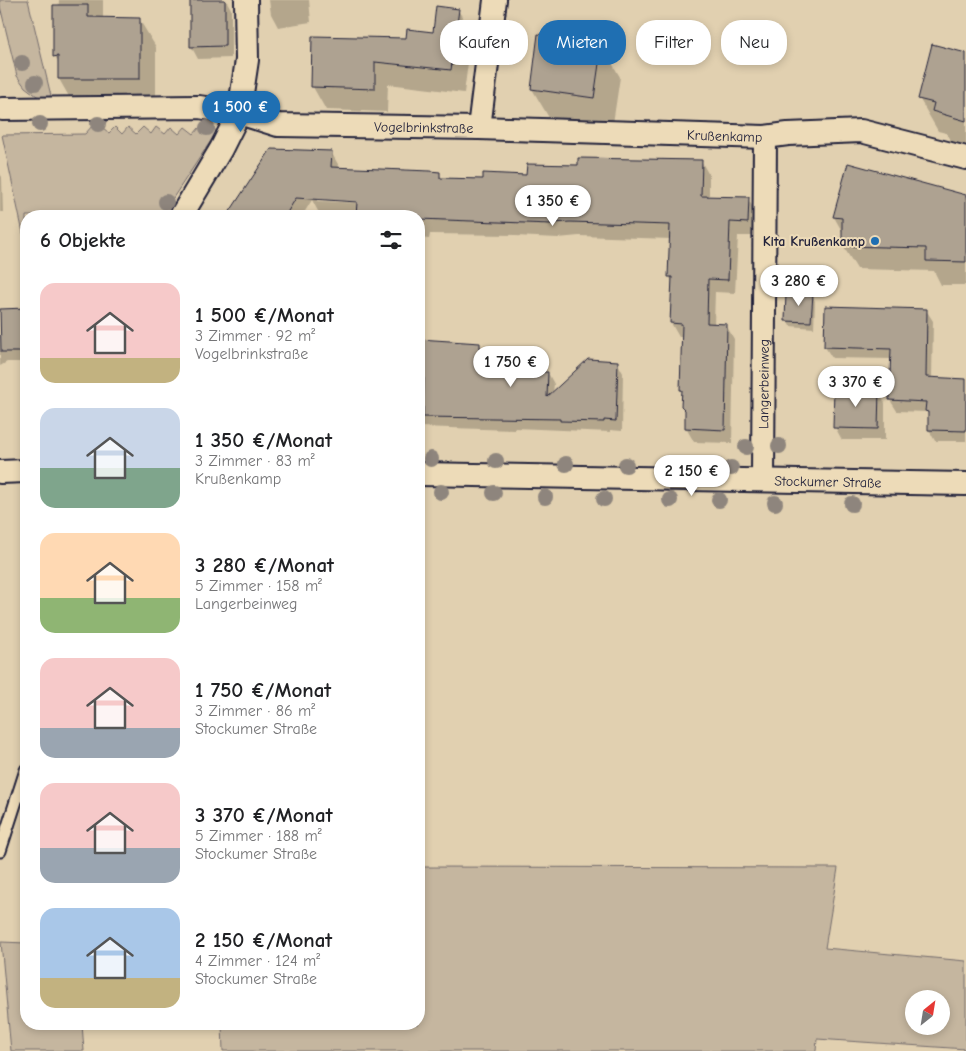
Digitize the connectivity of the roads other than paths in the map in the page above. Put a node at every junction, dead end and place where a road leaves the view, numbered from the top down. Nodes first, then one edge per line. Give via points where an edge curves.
1 (246, 0) edge
2 (495, 0) edge
3 (1, 106) edge
4 (239, 113) junction
5 (479, 128) junction
6 (765, 137) junction
7 (966, 158) edge
8 (185, 210) edge
9 (20, 471) edge
10 (0, 472) edge
11 (425, 474) edge
12 (764, 480) junction
13 (966, 484) edge
14 (20, 789) edge
15 (0, 851) edge

1 - 4 street via 247,60
2 - 5 street, Vogelbrinkstraße
3 - 4 street, Vogelbrinkstraße via 199,106
4 - 5 street, Vogelbrinkstraße via 278,125
4 - 8 street
5 - 6 street, Krußenkamp
6 - 7 street, Krußenkamp via 861,131
6 - 12 street, Langerbeinweg
9 - 10 street
11 - 12 street, Stockumer Straße
12 - 13 street, Stockumer Straße
14 - 15 lane

